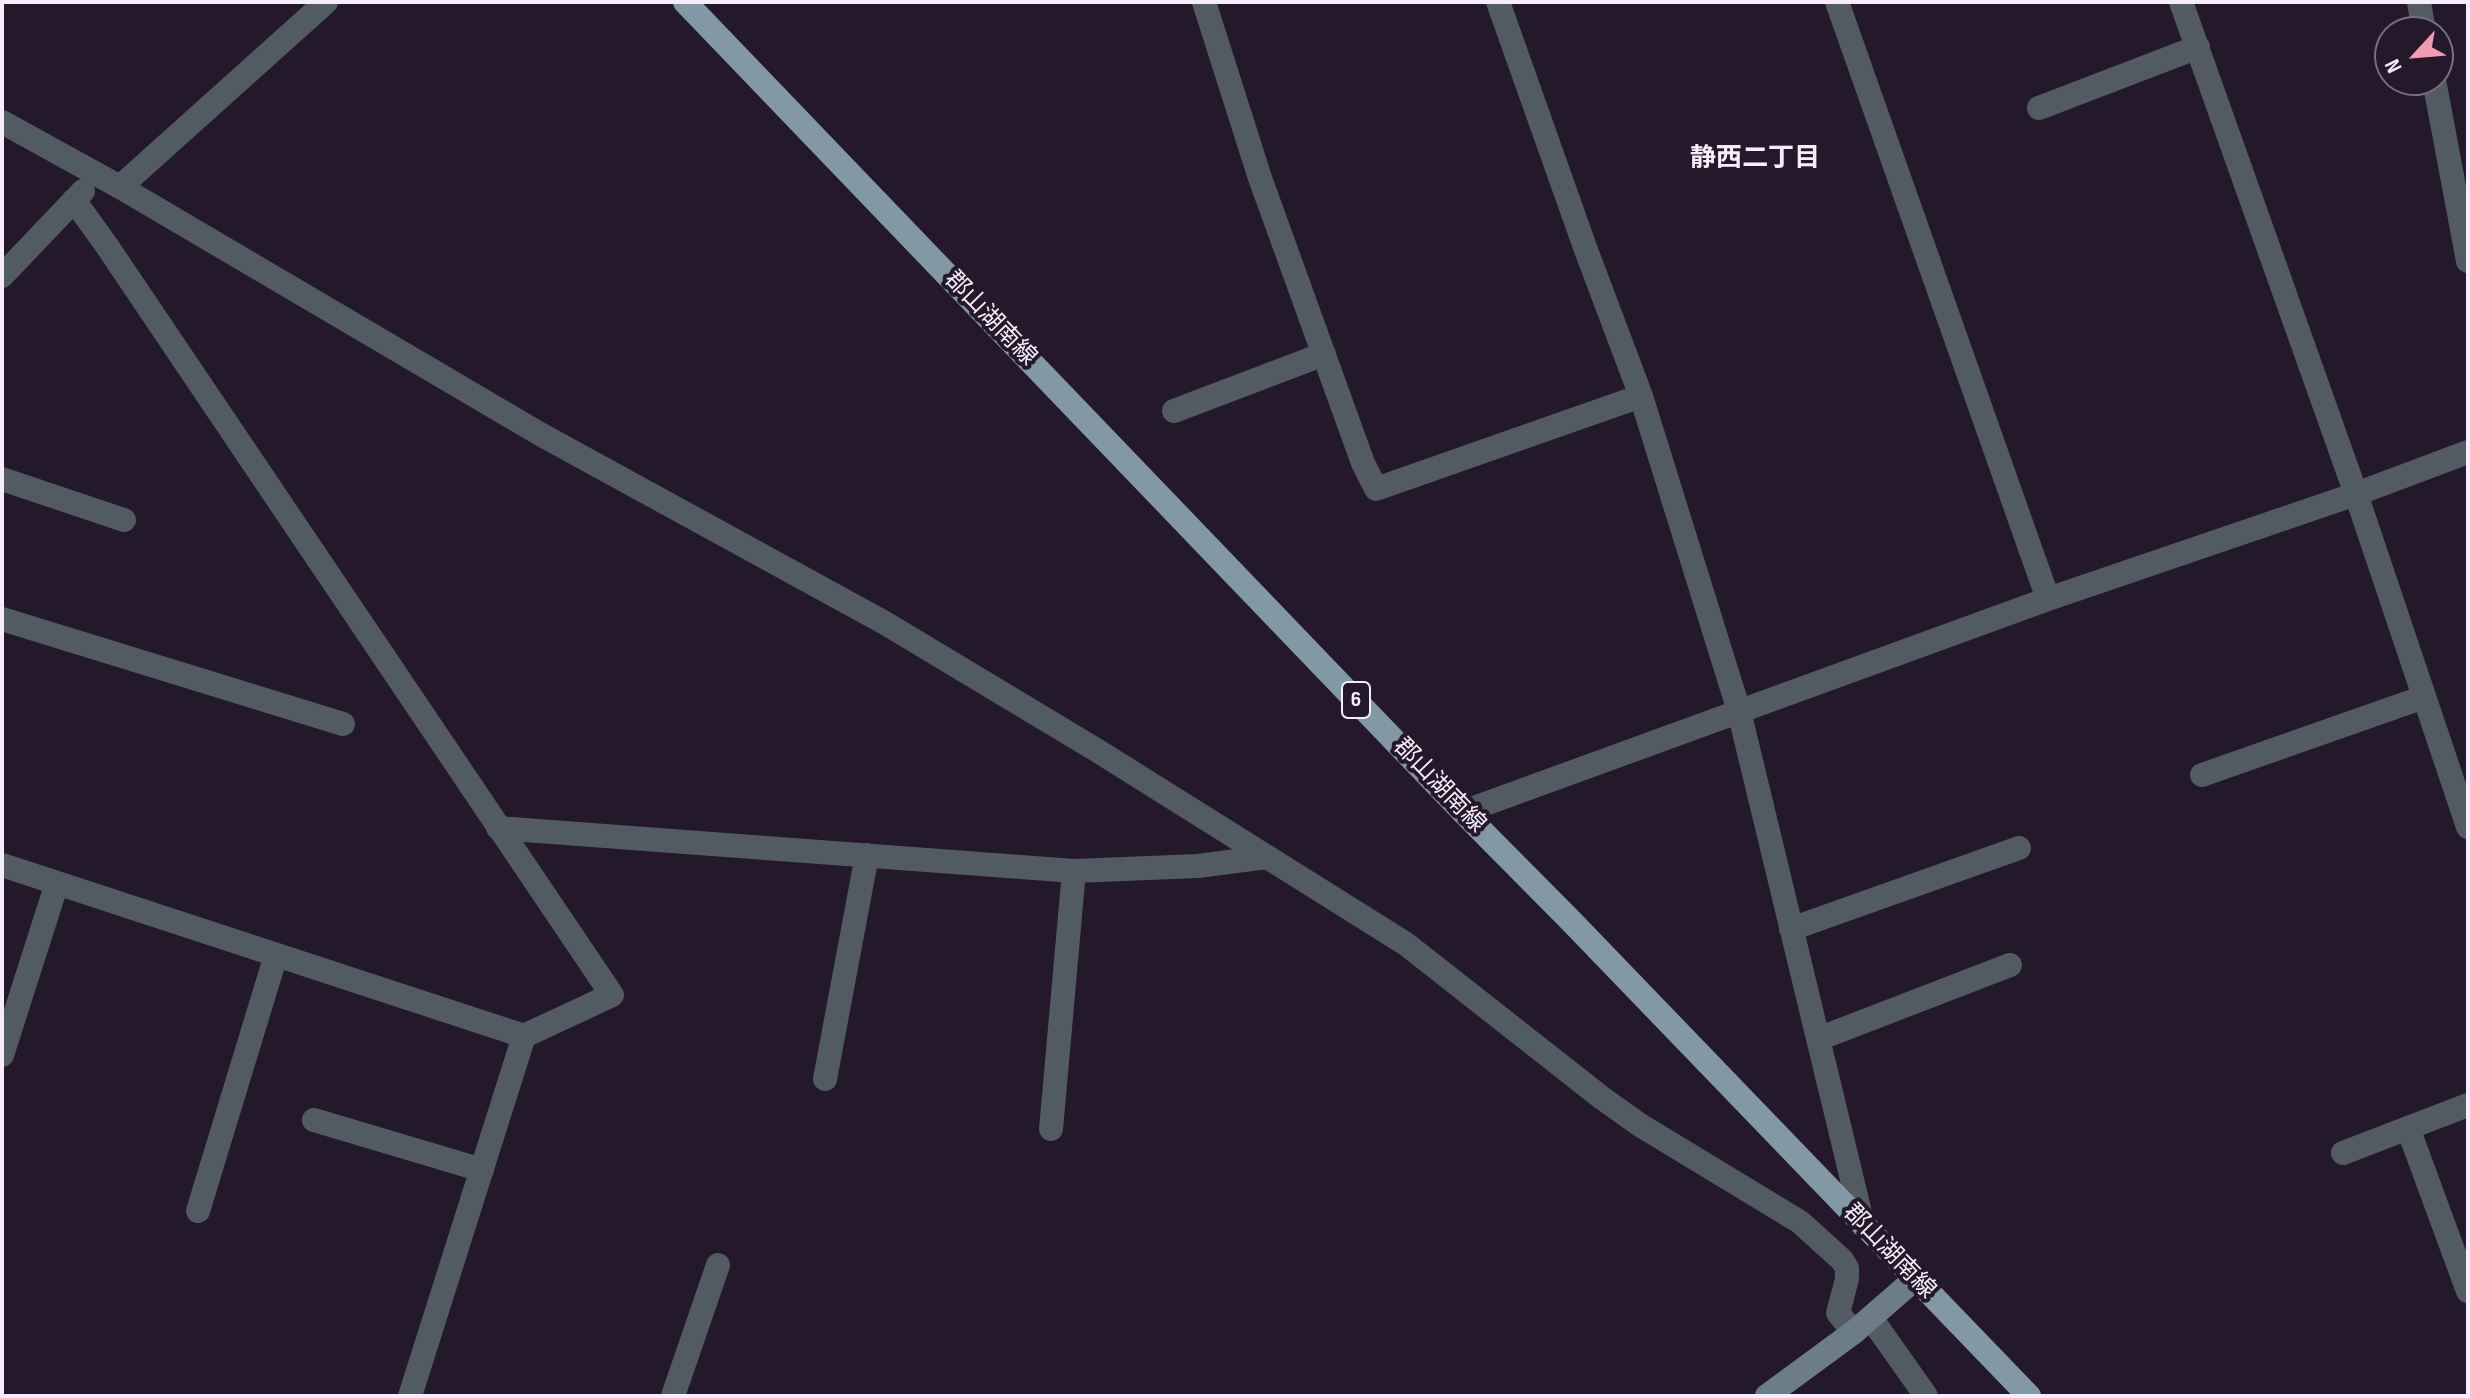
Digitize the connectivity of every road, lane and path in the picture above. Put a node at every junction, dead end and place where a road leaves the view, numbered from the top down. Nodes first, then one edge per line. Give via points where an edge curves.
1 (326, 2) edge
2 (685, 2) edge
3 (1204, 2) edge
4 (1498, 2) edge
5 (1837, 2) edge
6 (2181, 2) edge
7 (2198, 47) junction
8 (2437, 96) edge
9 (2039, 108) dead end
10 (2, 122) edge
11 (97, 175) junction
12 (120, 187) junction
13 (74, 200) junction
14 (2468, 261) edge
15 (2, 276) edge
16 (1324, 354) junction
17 (1641, 396) junction
18 (1174, 411) dead end
19 (2468, 452) edge
20 (2, 479) edge
21 (2356, 494) junction
22 (124, 520) dead end
23 (2048, 599) junction
24 (2, 619) edge
25 (2424, 697) junction
26 (1739, 711) junction
27 (343, 724) dead end
28 (2202, 775) dead end
29 (1463, 812) junction
30 (2468, 827) edge
31 (498, 828) junction
32 (2019, 848) dead end
33 (867, 855) junction
34 (1267, 857) junction
35 (2, 865) edge
36 (1074, 871) junction
37 (57, 883) junction
38 (1791, 929) junction
39 (276, 955) junction
40 (2010, 965) dead end
41 (524, 1036) junction
42 (1818, 1039) junction
43 (2, 1055) edge
44 (825, 1079) dead end
45 (2468, 1105) edge
46 (314, 1120) dead end
47 (2408, 1128) junction
48 (1051, 1129) dead end
49 (2343, 1153) dead end
50 (482, 1170) junction
51 (198, 1211) dead end
52 (1863, 1225) junction
53 (718, 1265) dead end
54 (1915, 1279) junction
55 (2468, 1291) edge
56 (1862, 1325) junction
57 (410, 1396) edge
58 (673, 1396) edge
59 (1767, 1396) edge
60 (1926, 1396) edge
61 (2029, 1396) edge

1 - 12 street
2 - 29 main road, 郡山湖南線 / 6
3 - 16 street
4 - 17 street
5 - 23 street
6 - 7 street
7 - 9 street
7 - 21 street
8 - 14 street
10 - 11 street
11 - 12 street
11 - 13 street
12 - 34 street via 540,434 885,623
13 - 15 street
13 - 31 street
16 - 17 street via 1376,489
16 - 18 street
17 - 26 street
19 - 21 street
20 - 22 street
21 - 23 street
21 - 25 street
23 - 26 street
24 - 27 street
25 - 28 street
25 - 30 street
26 - 29 street
26 - 38 street
29 - 52 main road, 郡山湖南線 / 6
31 - 33 street
31 - 41 street via 612,995
32 - 38 street
33 - 36 street
33 - 44 street
34 - 36 street
34 - 56 street via 1406,944 1640,1125 1800,1222 1847,1268 1838,1313
35 - 37 street
36 - 48 street
37 - 39 street
37 - 43 street
38 - 42 street
39 - 41 street
39 - 51 street
40 - 42 street
41 - 50 street
42 - 52 street
45 - 47 street
46 - 50 street
47 - 49 street
47 - 55 street
50 - 57 street
52 - 54 main road, 郡山湖南線 / 6
53 - 58 street
54 - 56 street
54 - 61 main road, 郡山湖南線 / 6
56 - 59 street
56 - 60 street

